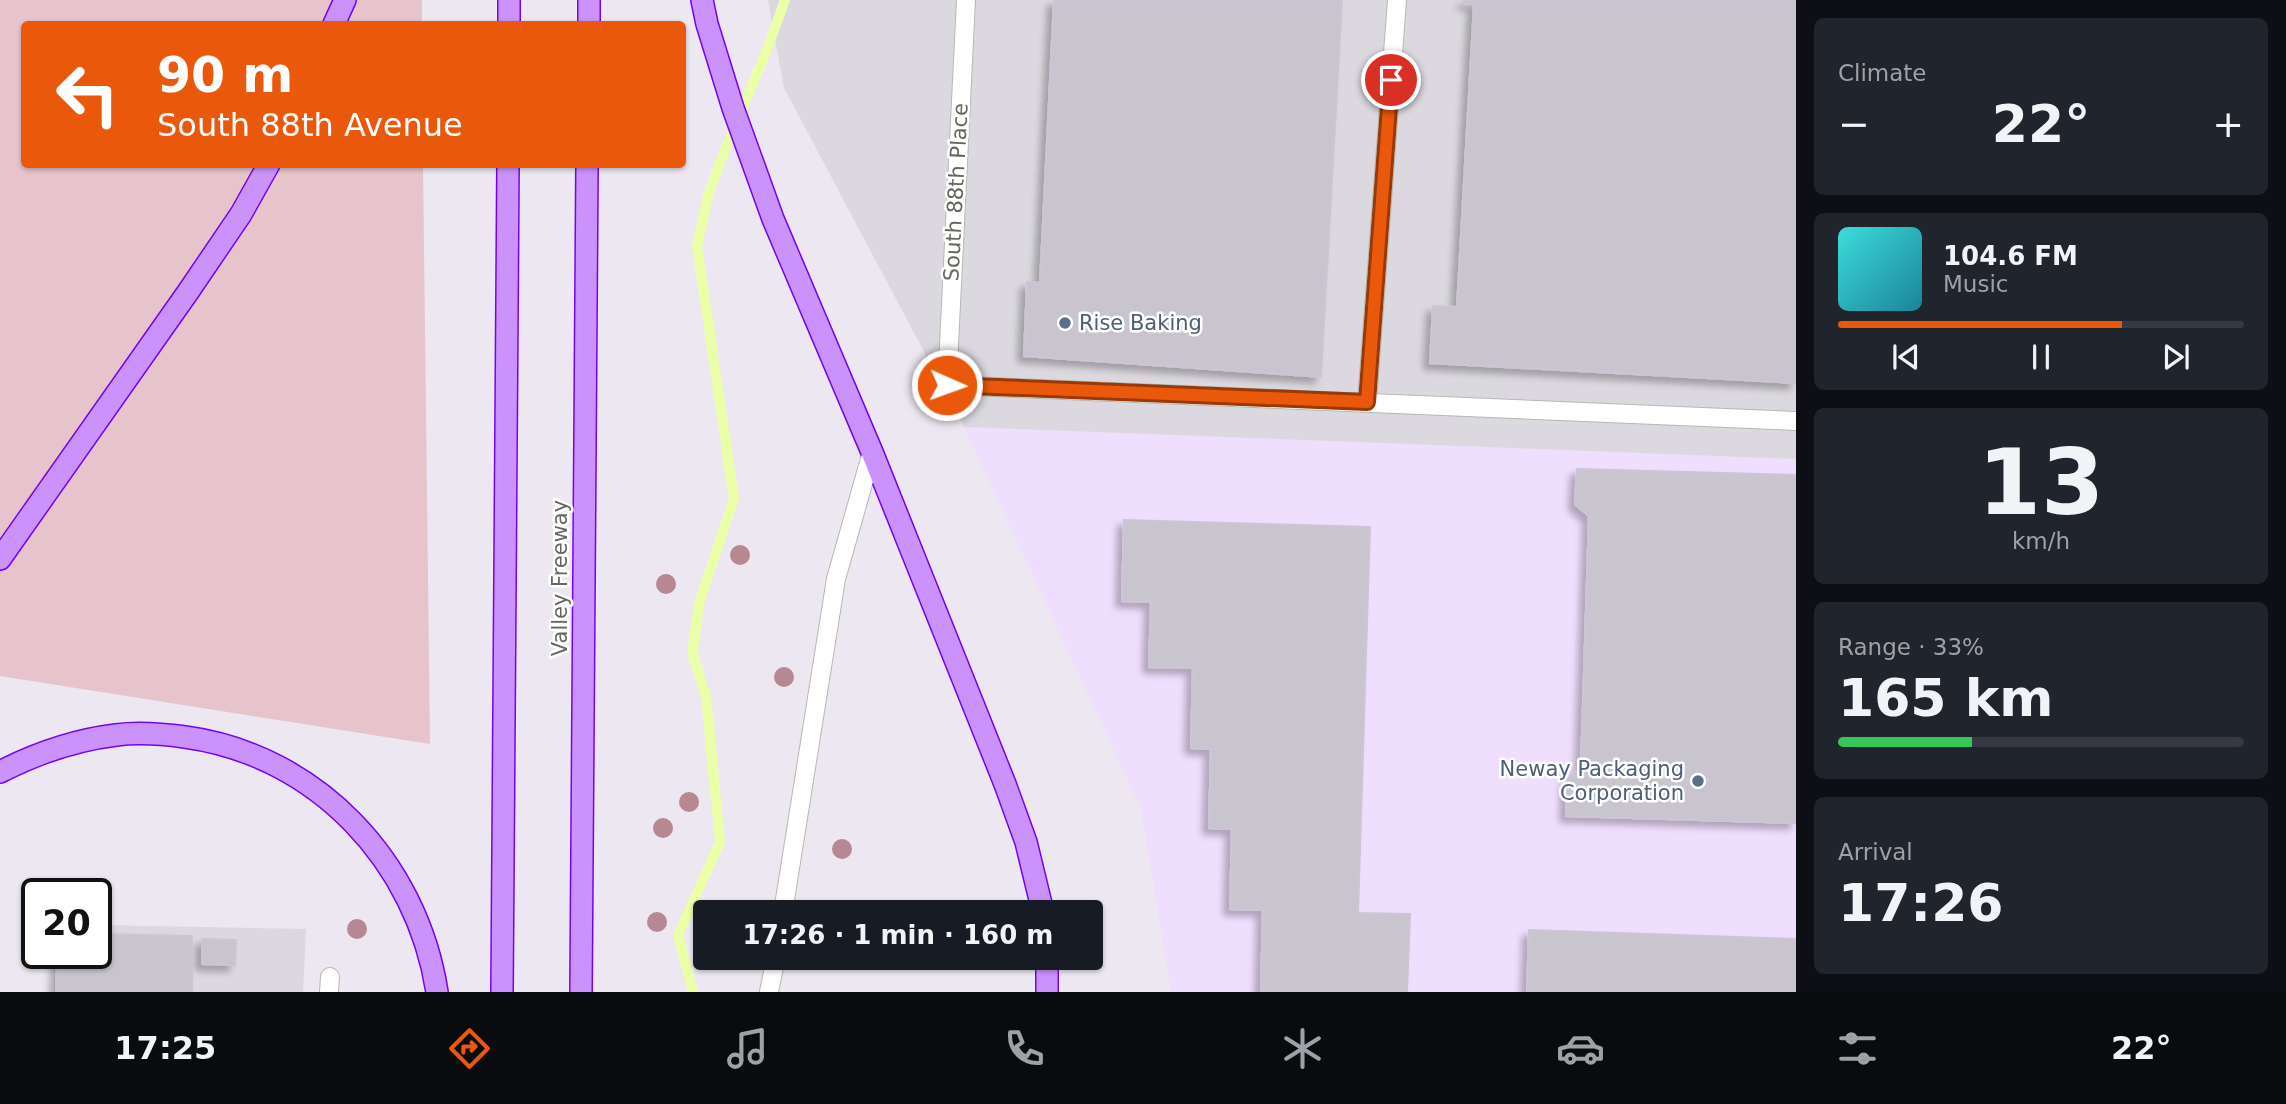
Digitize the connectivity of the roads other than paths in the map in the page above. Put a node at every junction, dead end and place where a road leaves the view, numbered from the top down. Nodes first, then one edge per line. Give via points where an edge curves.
1 (345, 0) edge
2 (509, 0) edge
3 (589, 0) edge
4 (702, 0) edge
5 (965, 0) edge
6 (1397, 0) edge
7 (335, 21) edge
8 (509, 21) edge
9 (589, 21) edge
10 (267, 168) edge
11 (508, 168) edge
12 (587, 168) edge
13 (1367, 402) junction
14 (1796, 421) edge
15 (872, 452) junction
16 (0, 559) edge
17 (0, 772) edge
18 (785, 900) edge
19 (1040, 900) edge
20 (773, 970) edge
21 (1047, 970) edge
22 (437, 992) edge
23 (502, 992) edge
24 (581, 992) edge
25 (769, 992) edge
26 (1047, 992) edge

1 - 7 highway
2 - 8 highway
3 - 9 highway
4 - 15 highway via 733,108 773,219
5 - 13 lane, South 88th Place via 947,385
6 - 13 lane
10 - 16 highway via 188,292
11 - 23 highway
12 - 24 highway, Valley Freeway
13 - 14 lane
15 - 18 lane via 836,579
15 - 19 highway via 1005,784
17 - 22 highway via 69,744 142,734 203,740 277,765 327,797 388,866 427,946
20 - 25 lane
21 - 26 highway

